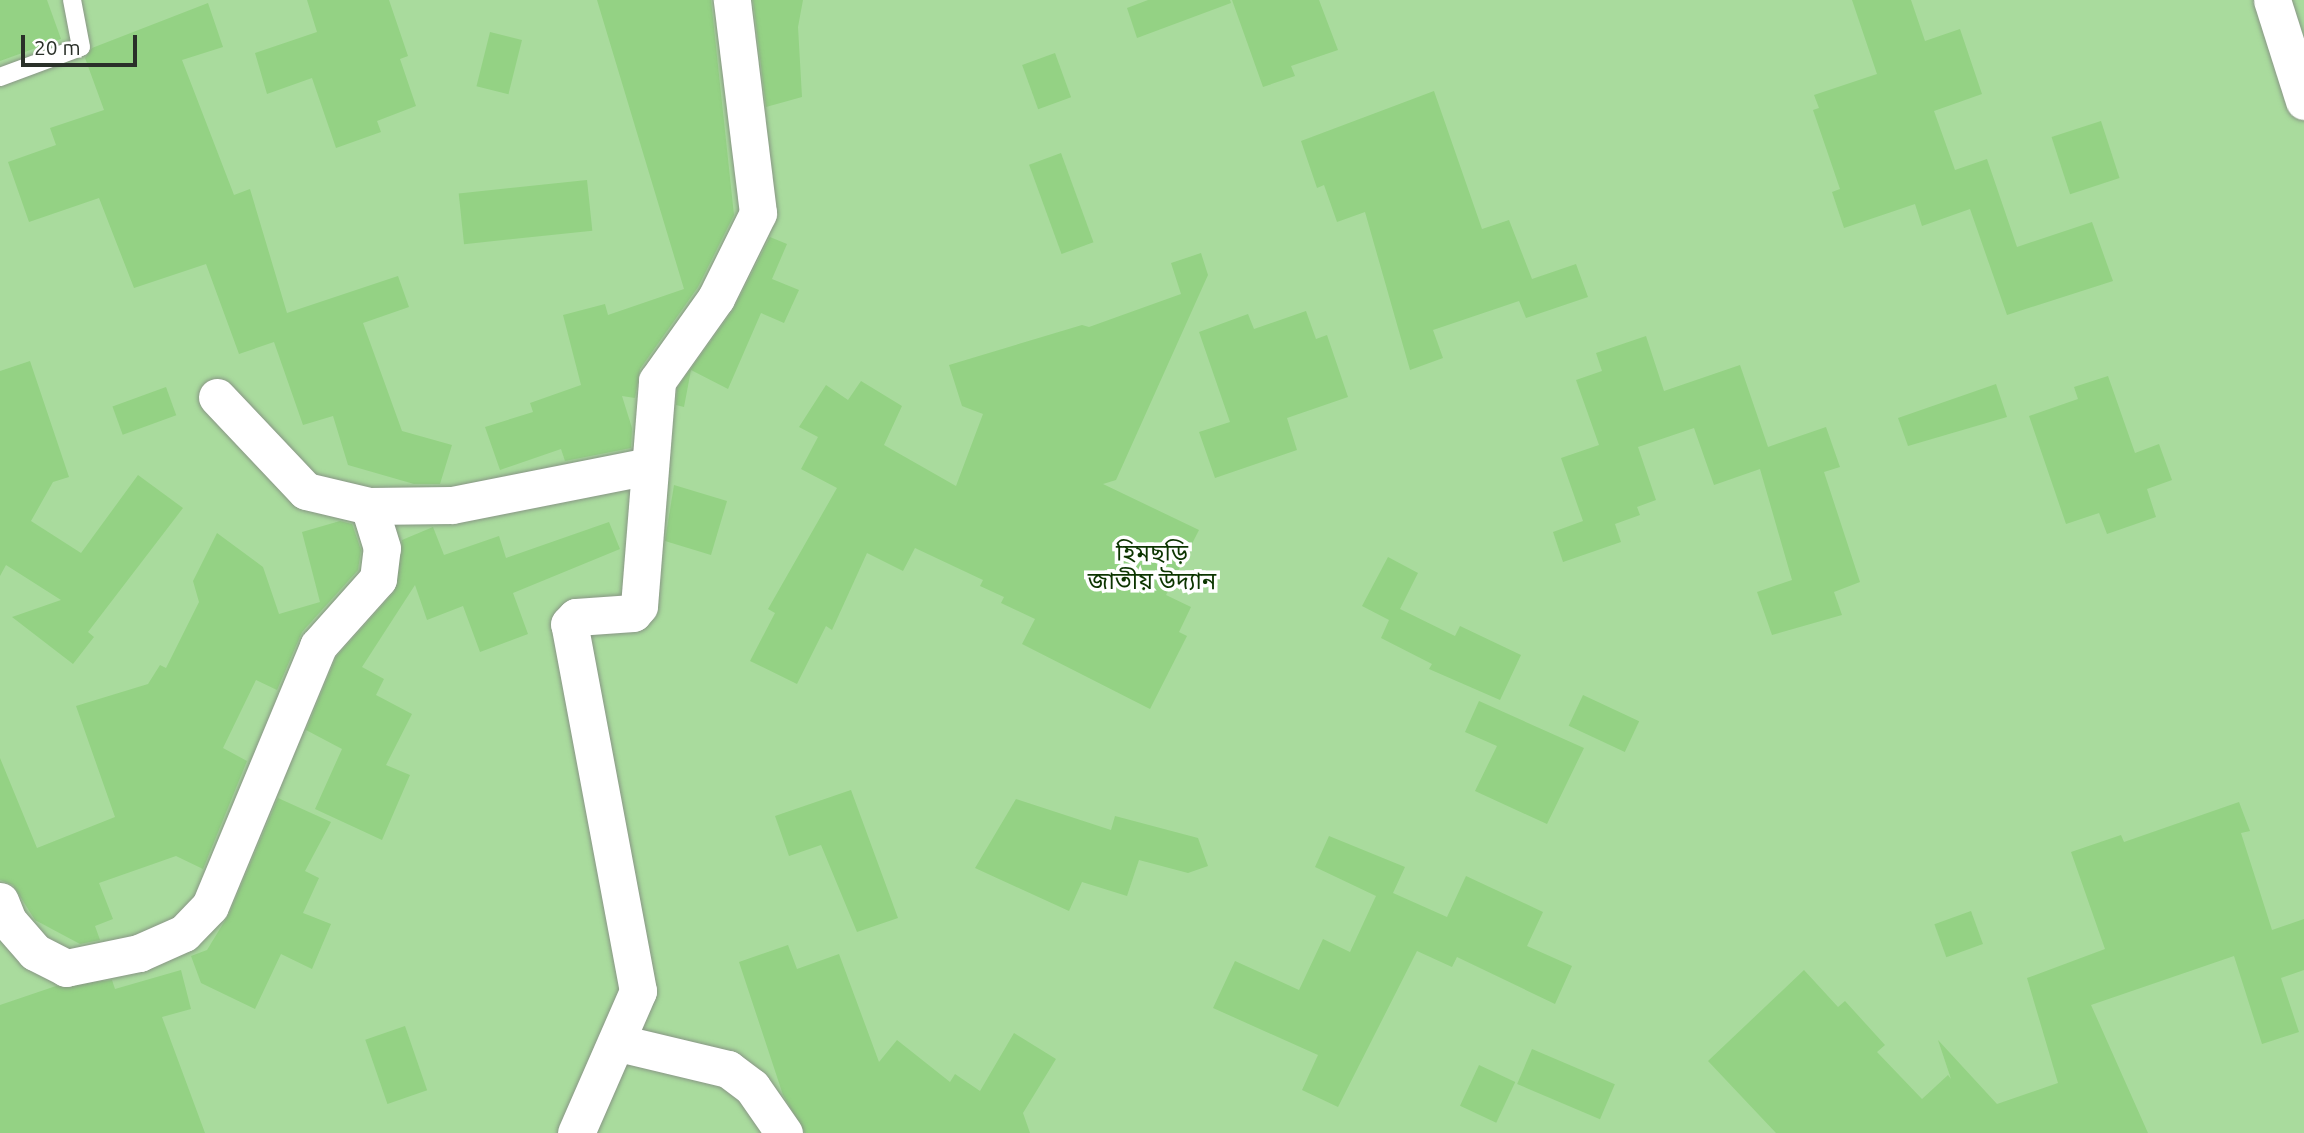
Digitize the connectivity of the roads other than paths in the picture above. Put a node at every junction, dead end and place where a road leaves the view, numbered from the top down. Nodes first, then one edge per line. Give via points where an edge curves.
1 (72, 0) edge
2 (732, 0) edge
3 (2272, 0) edge
4 (0, 77) edge
5 (2304, 101) edge
6 (216, 397) dead end
7 (649, 466) junction
8 (369, 506) junction
9 (0, 901) edge
10 (618, 1043) junction
11 (576, 1133) edge
12 (785, 1133) edge

1 - 4 lane via 81,47
2 - 7 street via 758,213 716,298 657,381
3 - 5 street
6 - 8 street via 306,491
7 - 8 street via 452,505
7 - 10 street via 639,606 633,612 576,617 569,624 638,991
8 - 9 street via 382,548 378,579 318,646 210,906 184,933 139,953 66,968 35,952 8,921
10 - 11 street
10 - 12 street via 728,1069 752,1087

